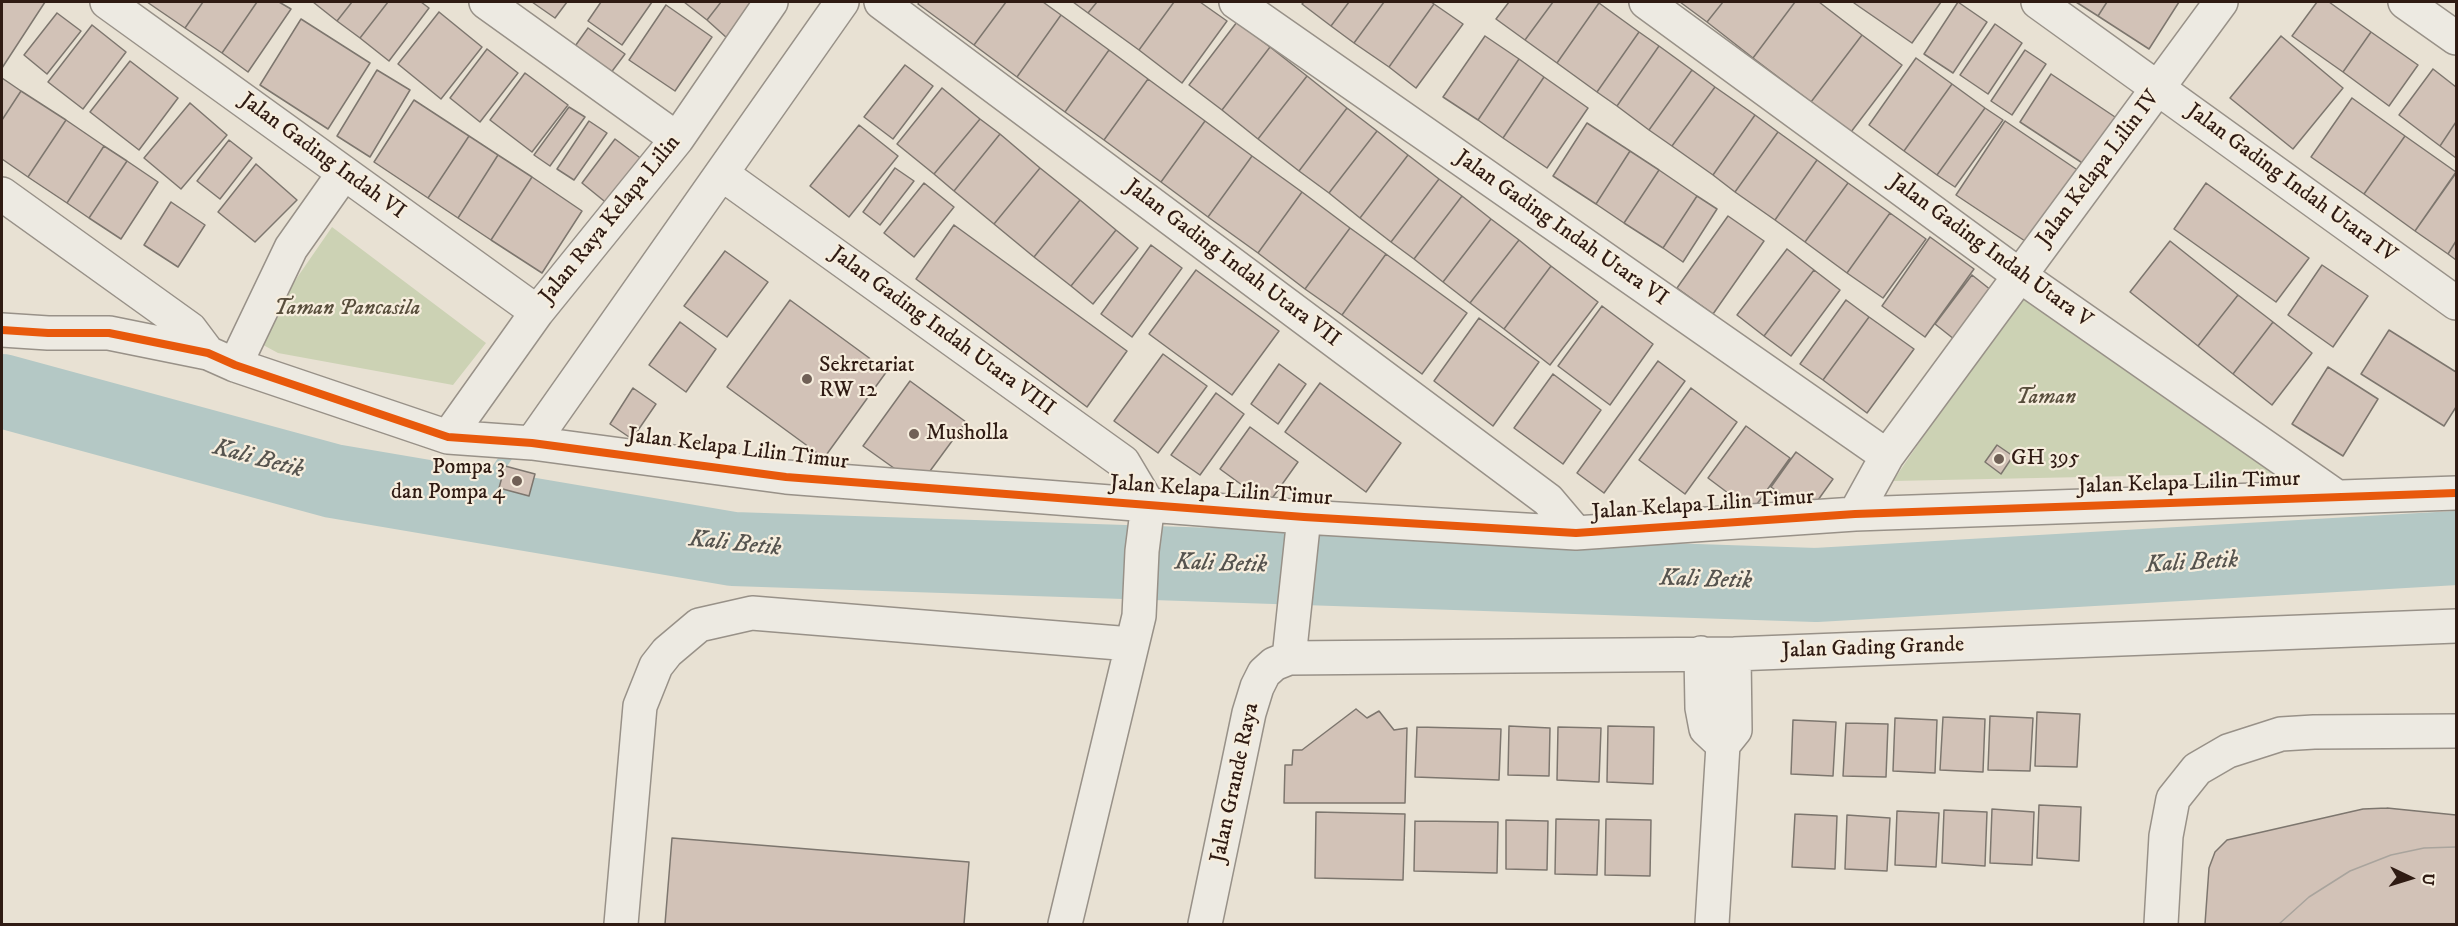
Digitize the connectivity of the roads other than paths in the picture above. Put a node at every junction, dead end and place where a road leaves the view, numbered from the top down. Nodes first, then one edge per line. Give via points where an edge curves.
1 (107, 2) edge
2 (486, 2) edge
3 (771, 2) edge
4 (842, 2) edge
5 (881, 2) edge
6 (1236, 2) edge
7 (1646, 2) edge
8 (2038, 2) edge
9 (2221, 2) edge
10 (2406, 2) edge
11 (2457, 38) edge
12 (2159, 89) junction
13 (677, 140) junction
14 (344, 173) junction
15 (722, 174) junction
16 (2, 194) edge
17 (2019, 275) junction
18 (2457, 303) edge
19 (537, 312) junction
20 (2, 330) edge
21 (222, 359) junction
22 (463, 439) junction
23 (526, 443) junction
24 (1887, 456) junction
25 (2457, 493) edge
26 (2337, 497) junction
27 (1161, 506) junction
28 (1855, 514) junction
29 (1294, 524) junction
30 (1576, 533) junction
31 (2457, 626) edge
32 (1131, 644) junction
33 (1290, 651) junction
34 (1701, 653) junction
35 (1734, 654) junction
36 (2457, 731) edge
37 (1723, 745) junction
38 (621, 924) edge
39 (1065, 924) edge
40 (1205, 924) edge
41 (1712, 924) edge
42 (2161, 924) edge

1 - 14 street, Jalan Gading Indah VI
2 - 13 street
3 - 13 street, Jalan Raya Kelapa Lilin
4 - 15 street
5 - 30 street, Jalan Gading Indah Utara VII via 1548,500
6 - 24 street, Jalan Gading Indah Utara VI
7 - 17 street, Jalan Gading Indah Utara V
8 - 12 street, Jalan Gading Indah Utara IV
9 - 12 street, Jalan Kelapa Lilin IV
10 - 11 street
12 - 17 street, Jalan Kelapa Lilin IV
12 - 18 street, Jalan Gading Indah Utara IV
13 - 19 street, Jalan Raya Kelapa Lilin
14 - 19 street, Jalan Gading Indah VI
14 - 21 street via 291,248
15 - 23 street
15 - 27 street, Jalan Gading Indah Utara VIII via 1123,462
16 - 21 street via 190,329
17 - 24 street, Jalan Kelapa Lilin IV
17 - 26 street, Jalan Gading Indah Utara V
19 - 22 street, Jalan Raya Kelapa Lilin
20 - 21 street, Jalan Kelapa Lilin Timur via 109,333
21 - 22 street, Jalan Kelapa Lilin Timur
22 - 23 street, Jalan Kelapa Lilin Timur
23 - 27 street, Jalan Kelapa Lilin Timur via 786,477
24 - 28 street, Jalan Kelapa Lilin IV
25 - 26 street, Jalan Kelapa Lilin Timur
26 - 28 street, Jalan Kelapa Lilin Timur
27 - 29 street, Jalan Kelapa Lilin Timur
27 - 32 street via 1142,551 1140,605
28 - 30 street, Jalan Kelapa Lilin Timur
29 - 30 street, Jalan Kelapa Lilin Timur
29 - 33 street
31 - 35 street, Jalan Gading Grande
32 - 38 street via 752,613 699,625 656,666 640,706
32 - 39 street
33 - 34 street, Jalan Gading Grande
33 - 40 street, Jalan Grande Raya via 1264,673 1257,687
34 - 35 street, Jalan Gading Grande
34 - 37 street via 1706,729
35 - 37 street via 1735,730
36 - 42 street via 2282,734 2228,751 2197,770 2173,799 2166,836
37 - 41 street

